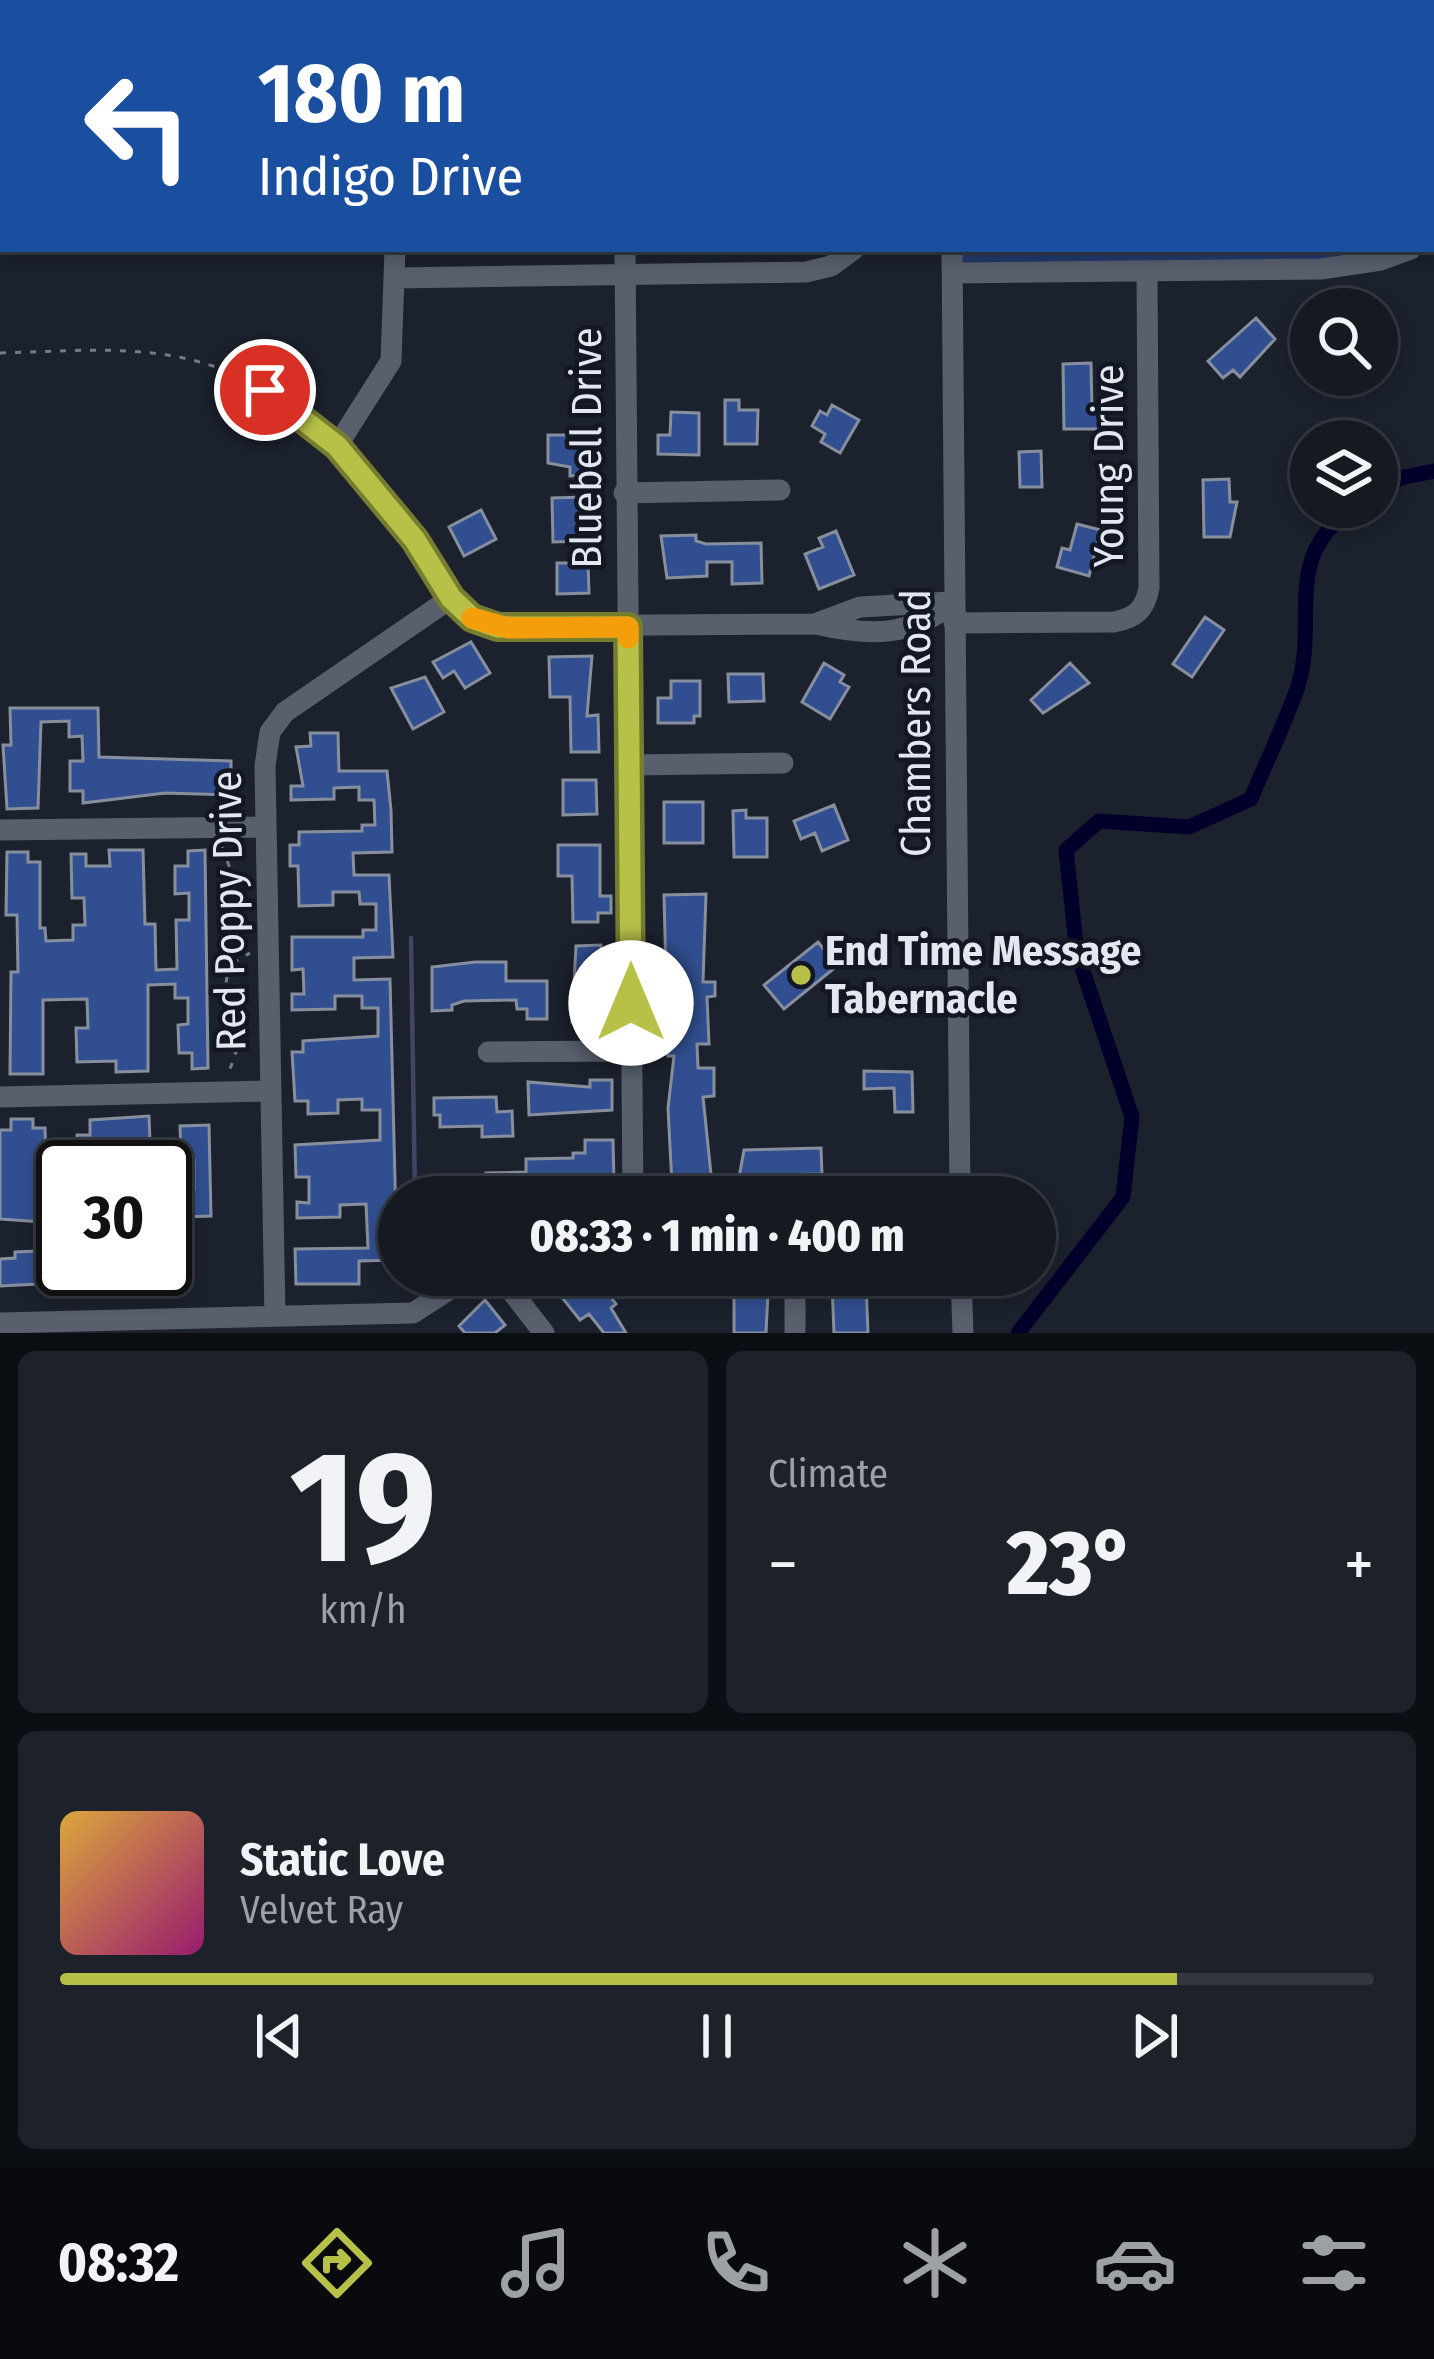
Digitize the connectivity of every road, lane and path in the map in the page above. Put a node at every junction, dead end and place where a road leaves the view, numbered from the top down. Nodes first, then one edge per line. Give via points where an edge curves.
1 (395, 252) edge
2 (626, 252) edge
3 (850, 252) edge
4 (952, 252) edge
5 (1403, 252) edge
6 (952, 273) junction
7 (1147, 273) junction
8 (625, 275) junction
9 (395, 278) junction
10 (0, 353) edge
11 (265, 390) joint
12 (337, 446) junction
13 (780, 490) dead end
14 (624, 493) junction
15 (451, 598) junction
16 (954, 612) junction
17 (816, 623) junction
18 (628, 627) junction
19 (904, 631) junction
20 (954, 656) junction
21 (783, 763) dead end
22 (629, 765) junction
23 (265, 826) junction
24 (0, 830) edge
25 (222, 845) dead end
26 (231, 947) junction
27 (232, 964) junction
28 (631, 1051) junction
29 (488, 1052) dead end
30 (230, 1075) dead end
31 (270, 1091) junction
32 (0, 1096) edge
33 (633, 1176) edge
34 (960, 1176) edge
35 (439, 1296) edge
36 (515, 1296) edge
37 (795, 1296) edge
38 (962, 1296) edge
39 (275, 1316) junction
40 (0, 1323) edge
41 (544, 1333) edge
42 (795, 1333) edge
43 (963, 1333) edge

1 - 9 street
2 - 8 street, Bluebell Drive
3 - 8 street via 806,272
4 - 6 street, Chambers Road
5 - 7 street via 1321,269
6 - 7 street
6 - 16 street, Chambers Road
7 - 16 street, Young Drive via 1144,606 1114,622
8 - 9 street
8 - 14 street, Bluebell Drive
9 - 12 street via 391,361
10 - 11 path via 182,354
11 - 12 street
12 - 15 street
13 - 14 street
14 - 18 street, Bluebell Drive
15 - 18 street via 498,627
15 - 23 street, Red Poppy Drive via 277,722 266,748
16 - 17 street via 860,607
16 - 19 street
16 - 20 street, Chambers Road
17 - 18 street
17 - 19 street
18 - 22 street, Bluebell Drive
19 - 20 street
20 - 34 street, Chambers Road
21 - 22 street
22 - 28 street, Bluebell Drive
23 - 24 street
23 - 31 street, Red Poppy Drive
25 - 26 path via 234,872 223,917
26 - 27 path
26 - 27 path via 250,953
27 - 30 path via 223,999 238,1046
28 - 29 street
28 - 33 street, Bluebell Drive
31 - 32 street
31 - 39 street, Red Poppy Drive
35 - 39 street via 413,1313
36 - 41 street
37 - 42 street
38 - 43 street
39 - 40 street

